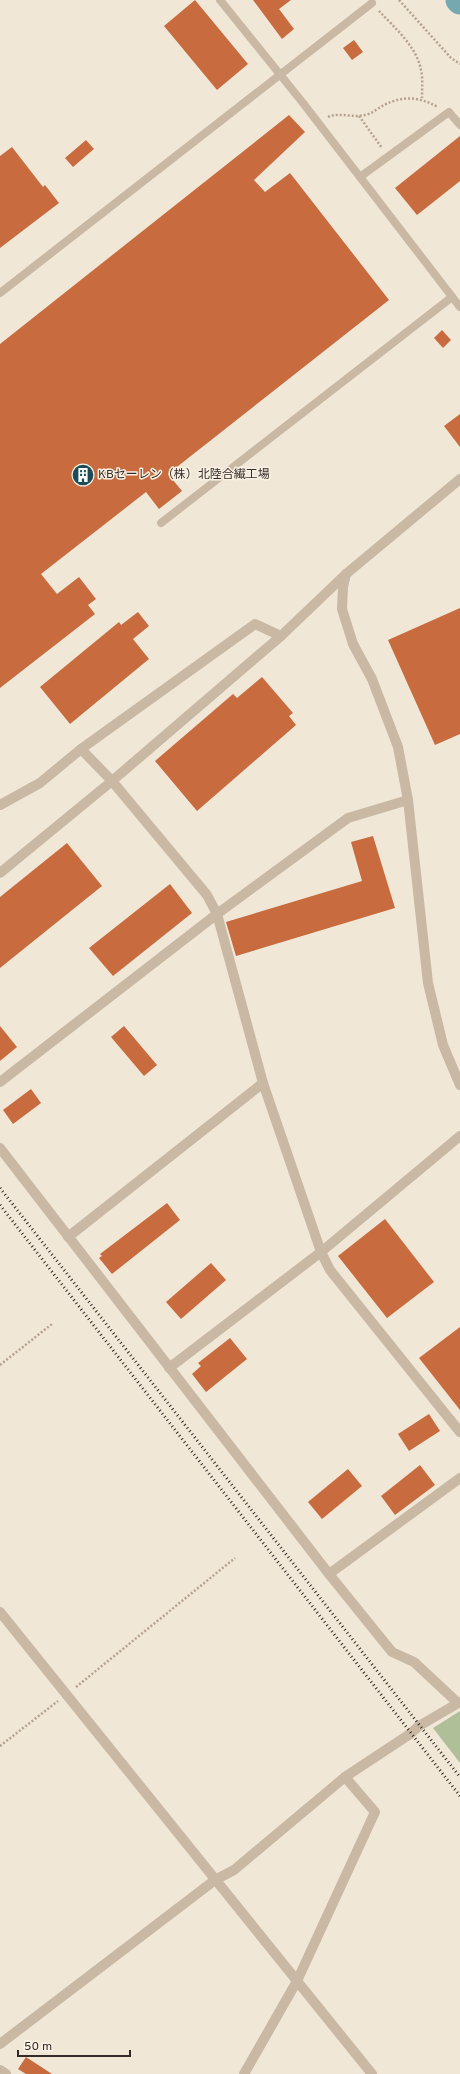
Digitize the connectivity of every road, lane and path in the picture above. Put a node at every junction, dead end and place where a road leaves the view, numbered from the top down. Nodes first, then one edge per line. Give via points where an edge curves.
1 (220, 0) edge
2 (399, 0) edge
3 (372, 3) joint
4 (460, 64) edge
5 (280, 75) junction
6 (422, 98) junction
7 (449, 112) junction
8 (359, 116) junction
9 (318, 122) junction
10 (460, 125) edge
11 (388, 156) junction
12 (360, 177) junction
13 (0, 293) edge
14 (452, 297) junction
15 (460, 307) edge
16 (460, 479) edge
17 (161, 523) dead end
18 (346, 574) junction
19 (281, 636) junction
20 (81, 749) junction
21 (112, 781) junction
22 (408, 800) junction
23 (0, 805) edge
24 (0, 873) edge
25 (217, 914) junction
26 (0, 1082) edge
27 (263, 1083) junction
28 (460, 1085) edge
29 (460, 1136) edge
30 (0, 1148) edge
31 (68, 1236) junction
32 (321, 1252) junction
33 (52, 1324) dead end
34 (0, 1365) edge
35 (169, 1368) junction
36 (460, 1432) edge
37 (460, 1478) edge
38 (235, 1558) dead end
39 (329, 1574) junction
40 (0, 1612) edge
41 (66, 1694) junction
42 (459, 1702) edge
43 (0, 1746) edge
44 (345, 1777) junction
45 (215, 1880) junction
46 (296, 1981) junction
47 (0, 2044) edge
48 (0, 2070) edge
49 (6, 2074) edge
50 (244, 2074) edge
51 (372, 2074) edge

1 - 5 lane
2 - 4 path via 451,58
3 - 5 lane
3 - 6 path via 399,32 414,53 421,69
5 - 9 lane
5 - 13 lane
6 - 7 path
6 - 8 path via 400,98
7 - 10 lane
7 - 11 lane
8 - 9 path via 332,115
8 - 11 path
9 - 12 lane
11 - 12 lane
12 - 14 lane
14 - 15 lane
14 - 17 lane
16 - 18 street
18 - 19 street
18 - 22 street via 342,609 353,644 372,678 398,747
19 - 20 street via 255,624
19 - 21 street
20 - 21 street
20 - 23 street via 40,783
21 - 24 street
21 - 25 street via 207,895
22 - 25 street via 348,818
22 - 28 street via 428,983 443,1045
25 - 26 street
25 - 27 street
27 - 31 street
27 - 32 street
29 - 32 street
30 - 31 street
31 - 35 street
32 - 35 street
32 - 36 street via 330,1270
33 - 34 path
35 - 39 street
37 - 39 street
38 - 41 path
39 - 42 street via 392,1652 414,1662
40 - 41 street
41 - 43 path
41 - 45 street
42 - 44 street
44 - 45 street via 234,1870
44 - 46 street via 375,1812
45 - 46 street
45 - 47 street
46 - 50 street
46 - 51 street
48 - 49 street

